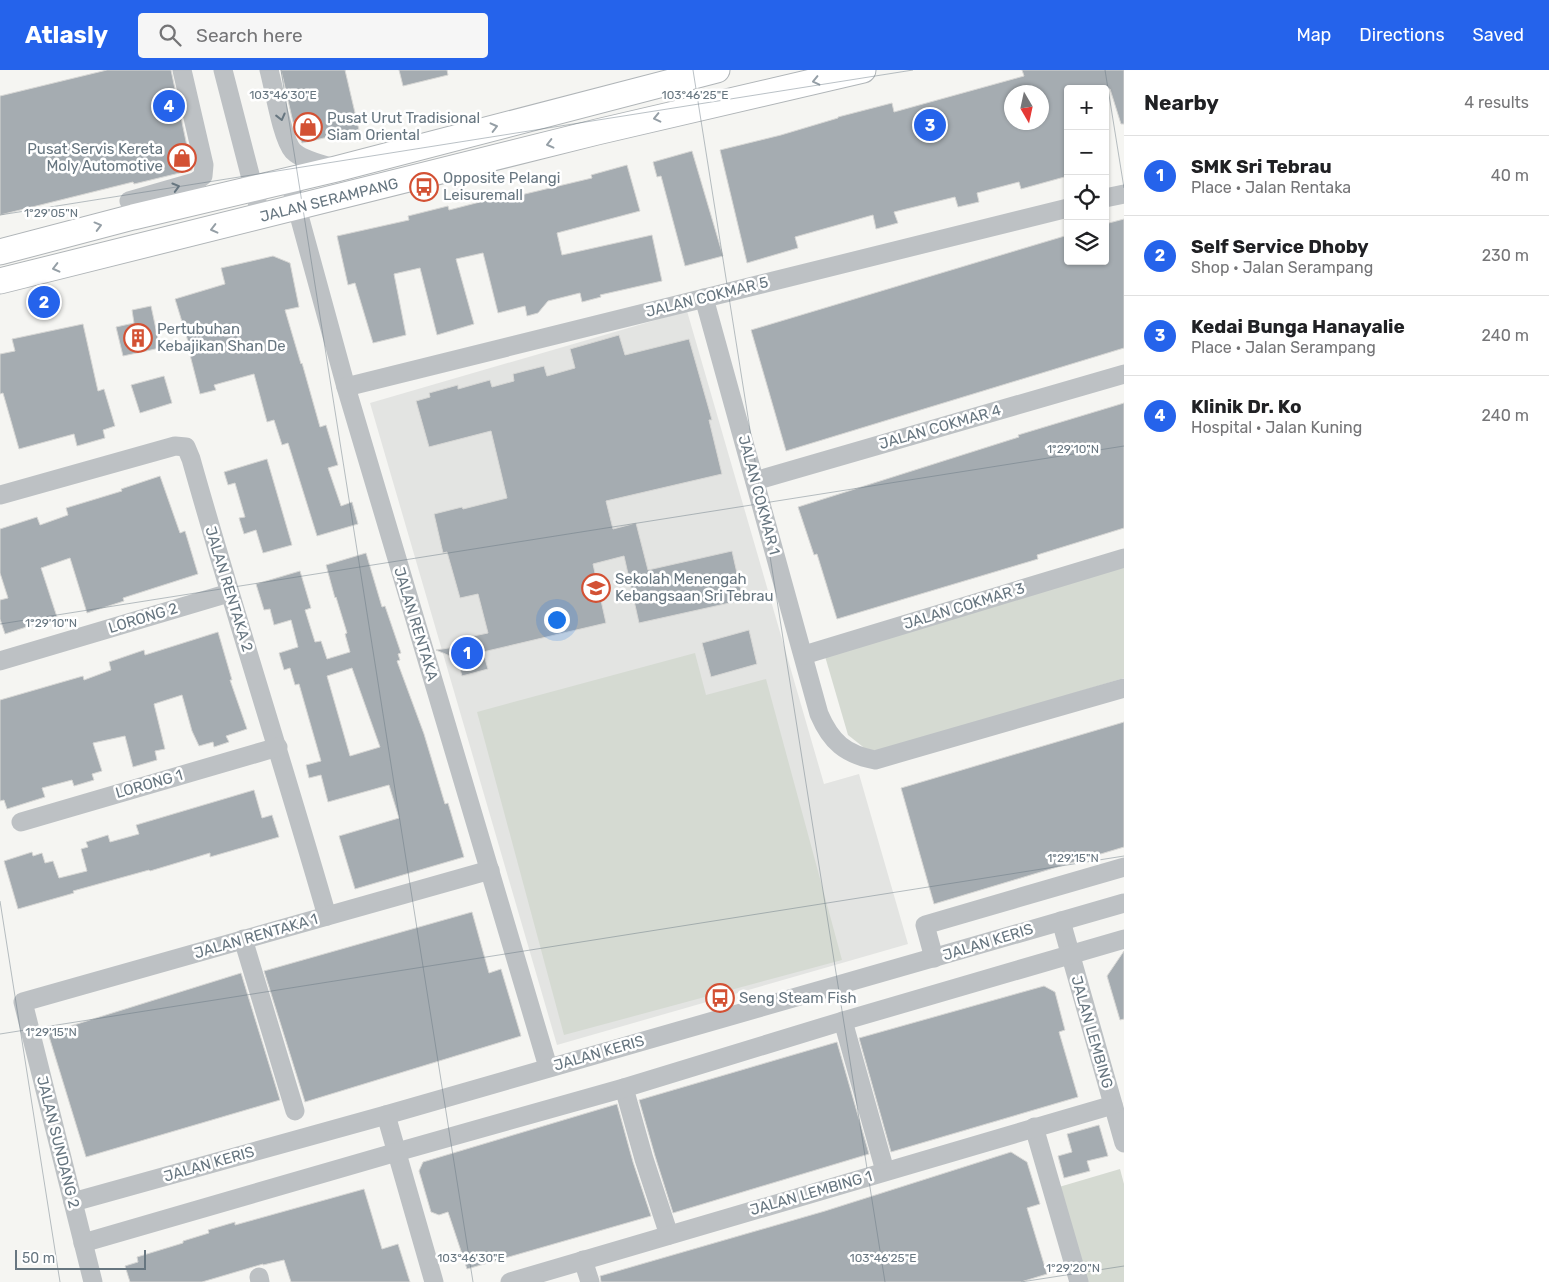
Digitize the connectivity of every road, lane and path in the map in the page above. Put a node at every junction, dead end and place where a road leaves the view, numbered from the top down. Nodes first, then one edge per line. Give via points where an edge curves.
1 (182, 70) edge
2 (224, 70) edge
3 (269, 70) edge
4 (717, 70) edge
5 (863, 70) edge
6 (336, 169) junction
7 (289, 179) junction
8 (253, 188) junction
9 (1124, 194) edge
10 (1109, 197) edge
11 (129, 201) dead end
12 (296, 208) junction
13 (1064, 209) edge
14 (261, 217) junction
15 (0, 252) edge
16 (0, 281) edge
17 (704, 298) junction
18 (1124, 374) edge
19 (346, 387) junction
20 (756, 481) junction
21 (0, 496) edge
22 (1124, 558) edge
23 (229, 593) junction
24 (804, 655) junction
25 (0, 661) edge
26 (1124, 688) edge
27 (278, 747) junction
28 (21, 822) dead end
29 (1124, 867) edge
30 (490, 870) junction
31 (1124, 903) edge
32 (327, 916) junction
33 (1060, 921) junction
34 (1124, 939) edge
35 (243, 940) junction
36 (1070, 955) junction
37 (934, 958) junction
38 (23, 1002) joint
39 (843, 1021) junction
40 (548, 1068) junction
41 (624, 1088) junction
42 (1113, 1105) junction
43 (295, 1111) dead end
44 (386, 1115) junction
45 (1034, 1127) junction
46 (1124, 1142) edge
47 (397, 1152) junction
48 (885, 1171) junction
49 (73, 1202) junction
50 (669, 1235) junction
51 (83, 1243) junction
52 (584, 1260) junction
53 (92, 1282) edge
54 (434, 1282) edge
55 (510, 1282) edge
56 (590, 1282) edge
57 (1079, 1282) edge

11 -> 1 street via 195,182 203,176 204,165
2 - 8 street
3 -> 6 street via 287,141 294,152
6 -> 4 main road, JALAN SERAMPANG
5 -> 12 main road, JALAN SERAMPANG via 597,132
6 - 7 main road, JALAN SERAMPANG
7 - 8 main road, JALAN SERAMPANG
7 - 12 street, JALAN RENTAKA
8 - 14 street
15 -> 8 main road, JALAN SERAMPANG
9 - 10 street
12 - 14 main road, JALAN SERAMPANG
12 - 19 street, JALAN RENTAKA
13 - 17 street, JALAN COKMAR 5
14 -> 16 main road, JALAN SERAMPANG
17 - 19 street, JALAN COKMAR 5
17 - 20 street, JALAN COKMAR 1
18 - 20 street, JALAN COKMAR 4
19 - 30 street, JALAN RENTAKA
20 - 24 street, JALAN COKMAR 1
21 - 23 street, JALAN RENTAKA 2 via 174,446 186,447
22 - 24 street, JALAN COKMAR 3
23 - 25 street, LORONG 2
23 - 27 street, JALAN RENTAKA 2
24 - 26 street, JALAN COKMAR 1 via 826,730 842,748 875,760
27 - 28 street, LORONG 1
27 - 32 street, JALAN RENTAKA 2
29 - 37 street via 925,925
30 - 32 street, JALAN RENTAKA 1
30 - 40 street, JALAN RENTAKA
31 - 33 street, JALAN KERIS
32 - 35 street, JALAN RENTAKA 1
33 - 36 street, JALAN LEMBING
33 - 37 street, JALAN KERIS
34 - 36 street
35 - 38 street, JALAN RENTAKA 1
35 - 43 street
36 - 39 street
36 - 42 street, JALAN LEMBING
37 - 40 street, JALAN KERIS
38 - 49 street, JALAN SUNDANG 2
39 - 41 street
39 - 48 street
40 - 44 street, JALAN KERIS
41 - 47 street
41 - 50 street
42 - 45 street, JALAN LEMBING 1
42 - 46 street, JALAN LEMBING
44 - 47 street
44 - 49 street, JALAN KERIS
45 - 48 street, JALAN LEMBING 1
45 - 57 street
47 - 51 street
47 - 54 street
48 - 50 street, JALAN LEMBING 1
49 - 51 street, JALAN SUNDANG 2
50 - 52 street, JALAN LEMBING 1
51 - 53 street, JALAN SUNDANG 2
52 - 55 street, JALAN LEMBING 1
52 - 56 street

